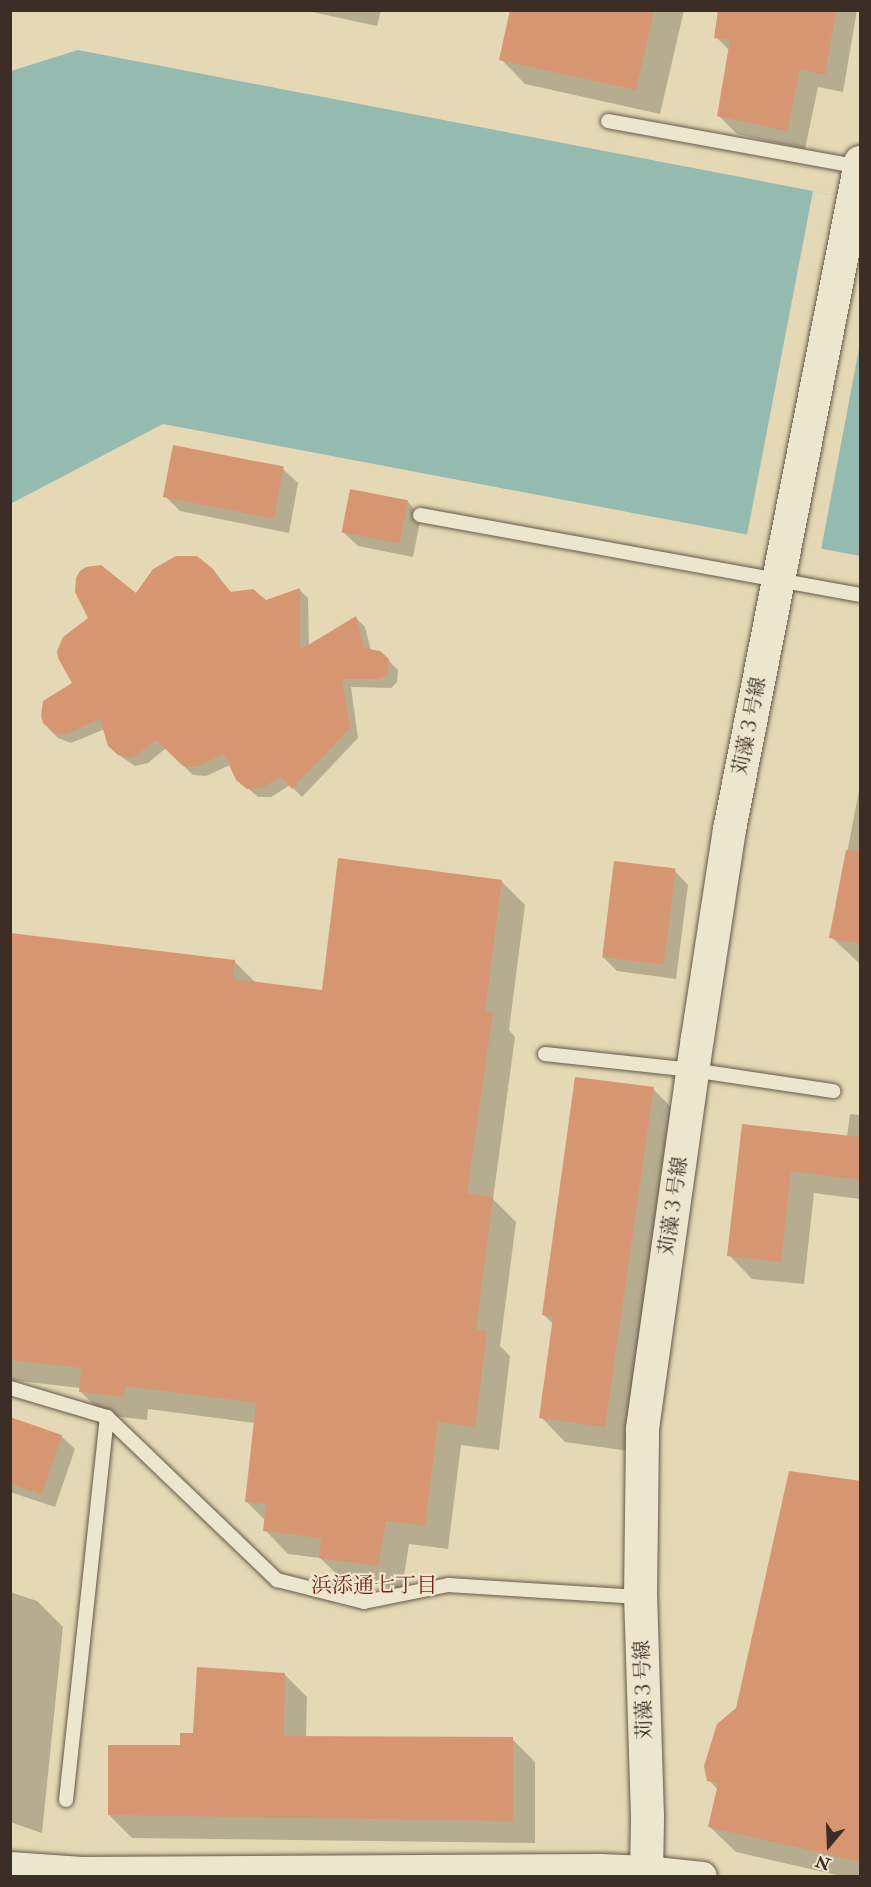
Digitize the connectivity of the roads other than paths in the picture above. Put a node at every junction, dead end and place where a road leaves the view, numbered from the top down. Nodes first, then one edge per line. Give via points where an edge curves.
1 (608, 121) dead end
2 (860, 165) edge
3 (420, 515) dead end
4 (778, 580) junction
5 (861, 595) edge
6 (545, 1054) dead end
7 (692, 1070) junction
8 (832, 1091) dead end
9 (10, 1388) edge
10 (107, 1417) junction
11 (640, 1597) junction
12 (66, 1800) dead end
13 (10, 1866) edge
14 (646, 1873) edge
15 (58, 1874) edge
16 (703, 1876) edge

1 - 2 lane
2 - 4 street, 苅藻３号線
3 - 4 lane
4 - 5 lane
4 - 7 street, 苅藻３号線 via 729,829
6 - 7 lane
7 - 8 lane
7 - 11 street, 苅藻３号線 via 642,1428
9 - 10 lane
10 - 11 lane via 277,1580 364,1602 448,1585
10 - 12 lane
11 - 14 street, 苅藻３号線
13 - 15 street
14 - 15 street
14 - 16 street

